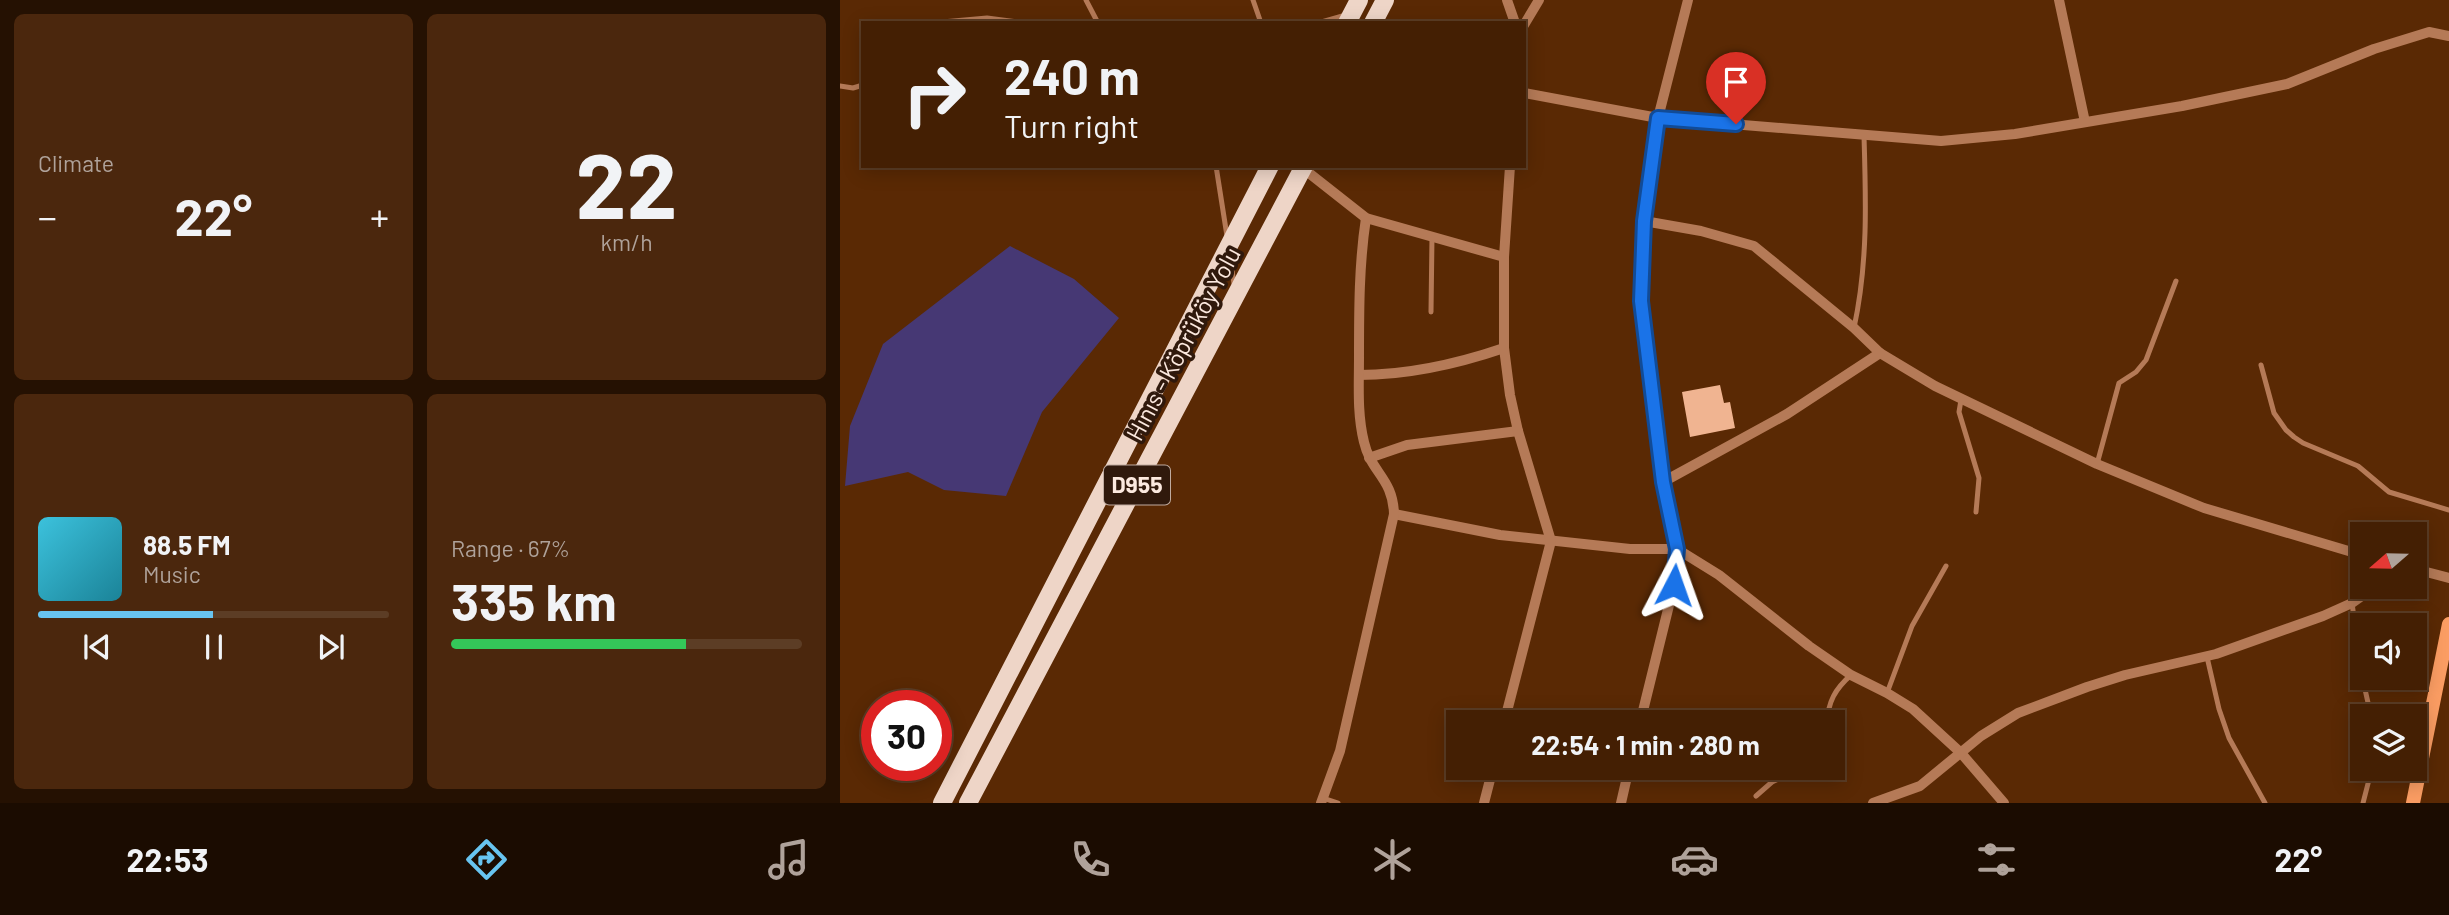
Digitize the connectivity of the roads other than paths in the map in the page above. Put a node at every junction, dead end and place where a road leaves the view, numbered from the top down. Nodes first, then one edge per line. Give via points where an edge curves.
1 (1086, 0) edge
2 (1253, 0) edge
3 (1385, 0) edge
4 (1507, 0) edge
5 (1538, 0) edge
6 (1688, 0) edge
7 (2059, 0) edge
8 (1353, 12) edge
9 (953, 21) edge
10 (1010, 21) edge
11 (1096, 21) edge
12 (1260, 21) edge
13 (1324, 21) edge
14 (1374, 21) edge
15 (1514, 21) edge
16 (1526, 21) edge
17 (2449, 36) edge
18 (840, 86) edge
19 (861, 86) edge
20 (1526, 93) edge
21 (1658, 118) junction
22 (2085, 122) junction
23 (1864, 135) junction
24 (1216, 168) edge
25 (1269, 168) edge
26 (1301, 168) edge
27 (1303, 168) edge
28 (1510, 168) edge
29 (1366, 218) junction
30 (1644, 221) junction
31 (1432, 237) junction
32 (1229, 246) junction
33 (1504, 257) junction
34 (2176, 281) dead end
35 (1236, 298) junction
36 (1431, 312) dead end
37 (1854, 328) junction
38 (1504, 348) junction
39 (1880, 353) junction
40 (2261, 365) dead end
41 (1359, 375) junction
42 (1962, 398) junction
43 (1518, 431) junction
44 (1369, 458) junction
45 (2097, 464) junction
46 (1663, 482) junction
47 (2449, 510) edge
48 (1976, 513) dead end
49 (1394, 514) junction
50 (1551, 541) junction
51 (1677, 549) junction
52 (2350, 551) edge
53 (1947, 566) dead end
54 (2427, 572) edge
55 (2449, 578) edge
56 (2358, 599) edge
57 (2352, 603) junction
58 (2449, 624) edge
59 (2207, 656) junction
60 (1851, 675) junction
61 (1887, 692) junction
62 (2368, 704) edge
63 (1507, 710) edge
64 (1643, 710) edge
65 (1828, 710) edge
66 (2427, 717) edge
67 (1961, 752) junction
68 (1490, 780) edge
69 (1626, 780) edge
70 (1776, 780) edge
71 (2369, 781) edge
72 (2416, 781) edge
73 (1756, 796) dead end
74 (1322, 800) edge
75 (942, 803) edge
76 (968, 803) edge
77 (1338, 803) edge
78 (1484, 803) edge
79 (1621, 803) edge
80 (1873, 803) edge
81 (2004, 803) edge
82 (2265, 803) edge
83 (2363, 803) edge
84 (2413, 803) edge

1 - 11 lane
2 - 12 lane
3 - 14 main road
4 - 15 street
5 - 16 street
6 - 21 street
7 - 22 street
8 - 13 lane
8 - 14 lane
9 - 10 lane
17 - 22 street via 2429,33 2374,49 2287,84
18 - 19 lane
20 - 21 street
21 - 23 street
21 - 30 street
22 - 23 street via 1941,141
23 - 37 lane via 1867,235
24 - 32 lane
25 - 32 main road, Hınıs - Köprüköy Yolu / D955
26 - 35 main road, Hınıs - Köprüköy Yolu / D955
27 - 29 street
28 - 33 street
29 - 31 street
29 - 41 street
30 - 37 street via 1754,246
30 - 46 street via 1641,301
31 - 33 street
31 - 36 lane
32 - 35 lane
32 - 75 main road, Hınıs - Köprüköy Yolu / D955
33 - 38 street
34 - 45 lane via 2146,360 2119,383
35 - 76 main road, Hınıs - Köprüköy Yolu / D955
37 - 39 street
38 - 41 street via 1419,371
38 - 43 street
39 - 42 street
39 - 46 street via 1787,414
40 - 47 lane via 2274,413 2294,437 2358,466 2389,492
41 - 44 street via 1359,415
42 - 45 street
42 - 48 lane via 1959,411 1979,478
43 - 44 street via 1407,445
43 - 50 street
44 - 49 street via 1388,484
45 - 52 street via 2204,508
46 - 51 street
49 - 50 street
49 - 74 street via 1340,751
50 - 51 street
50 - 63 street
51 - 60 street via 1719,575
51 - 64 street via 1674,585
53 - 61 lane via 1912,626
54 - 55 street
56 - 57 street
57 - 59 street
57 - 62 lane
58 - 66 main road
59 - 67 street via 2125,675 2044,702 1998,724
59 - 82 lane via 2229,738
60 - 61 street
60 - 65 lane via 1833,694
61 - 67 street
67 - 80 street via 1920,786
67 - 81 street
68 - 78 street
69 - 79 street
70 - 73 lane
71 - 83 lane
72 - 84 main road
74 - 77 lane

